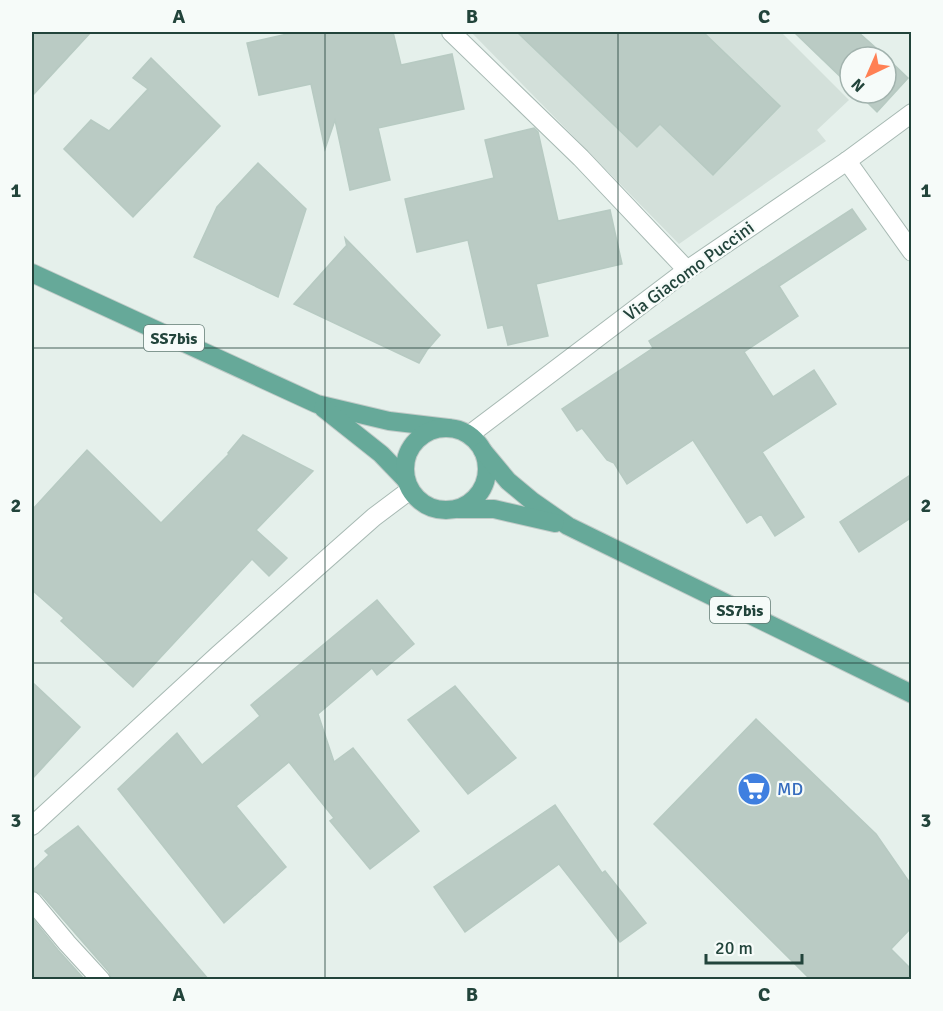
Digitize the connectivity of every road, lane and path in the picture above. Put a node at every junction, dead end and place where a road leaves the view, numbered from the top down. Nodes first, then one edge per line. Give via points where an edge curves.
1 (451, 32) edge
2 (912, 113) edge
3 (847, 162) junction
4 (912, 252) edge
5 (687, 270) junction
6 (32, 273) edge
7 (317, 404) junction
8 (448, 428) junction
9 (469, 435) junction
10 (483, 451) junction
11 (408, 485) junction
12 (455, 509) junction
13 (568, 526) junction
14 (912, 694) edge
15 (32, 826) edge
16 (32, 901) edge
17 (101, 980) edge

1 - 5 street via 581,158
2 - 3 street, Via Giacomo Puccini
3 - 4 street
3 - 5 street, Via Giacomo Puccini
5 - 9 street, Via Giacomo Puccini
6 - 7 main road, SS7bis
7 - 8 main road, SS7bis via 389,421
7 - 11 main road, SS7bis via 381,454
8 - 9 main road, SS7bis
8 - 11 main road via 436,429 417,439 410,448 405,469
9 - 10 main road, SS7bis
10 - 12 main road via 483,486 467,504
10 - 13 main road, SS7bis via 508,480
11 - 12 main road, SS7bis via 419,500 430,506
11 - 15 street
12 - 13 main road, SS7bis via 494,509
13 - 14 main road, SS7bis
16 - 17 street

